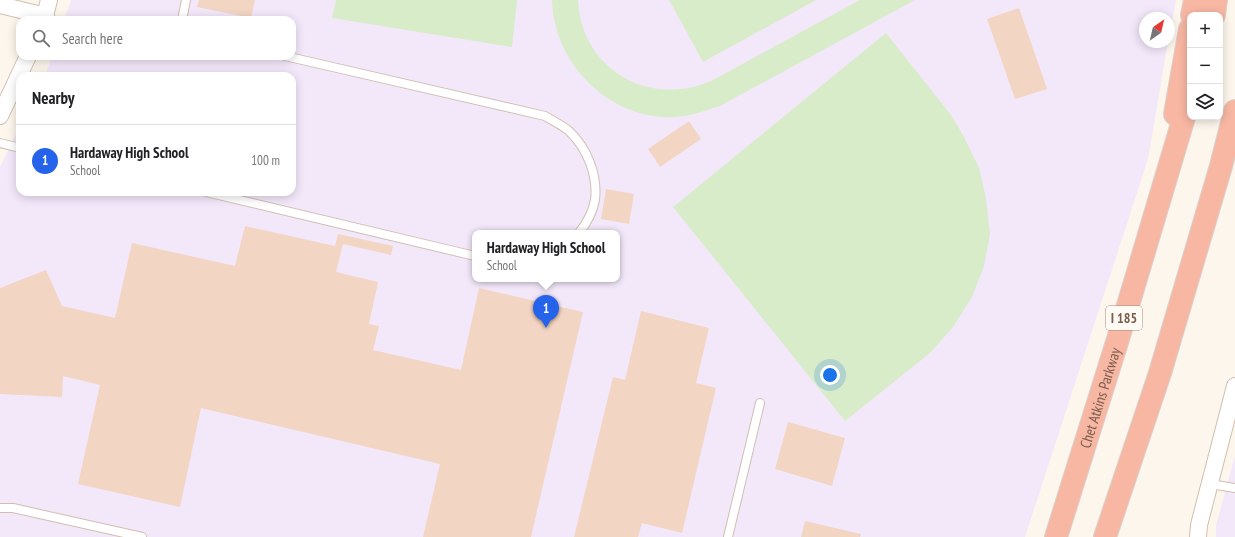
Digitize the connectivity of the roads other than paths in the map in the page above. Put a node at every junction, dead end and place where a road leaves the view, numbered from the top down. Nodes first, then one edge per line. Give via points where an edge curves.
1 (49, 0) edge
2 (186, 0) edge
3 (1195, 0) edge
4 (1216, 0) edge
5 (0, 5) edge
6 (1193, 12) edge
7 (1214, 12) edge
8 (37, 16) edge
9 (47, 16) edge
10 (183, 16) edge
11 (1187, 47) edge
12 (296, 59) edge
13 (26, 60) edge
14 (21, 72) edge
15 (16, 82) edge
16 (1187, 107) edge
17 (1235, 112) edge
18 (0, 116) edge
19 (0, 143) edge
20 (16, 147) edge
21 (1163, 188) junction
22 (223, 196) edge
23 (581, 230) edge
24 (472, 255) edge
25 (1235, 386) edge
26 (760, 403) dead end
27 (1210, 484) junction
28 (1235, 488) edge
29 (0, 508) edge
30 (142, 537) edge
31 (728, 537) edge
32 (1056, 537) edge
33 (1104, 537) edge
34 (1198, 537) edge

1 - 9 street
2 - 10 lane
3 - 6 highway
4 - 7 highway
5 - 8 street
11 - 21 highway
12 - 23 lane via 545,116 568,130 586,152 594,175 595,201
13 - 14 street
15 - 18 street
16 - 21 highway, Chet Atkins Parkway / I 185
17 - 33 highway via 1160,373
19 - 20 lane
21 - 32 highway, Chet Atkins Parkway / I 185
22 - 24 lane
25 - 27 street
26 - 31 lane
27 - 28 lane
27 - 34 street
29 - 30 lane via 14,508

